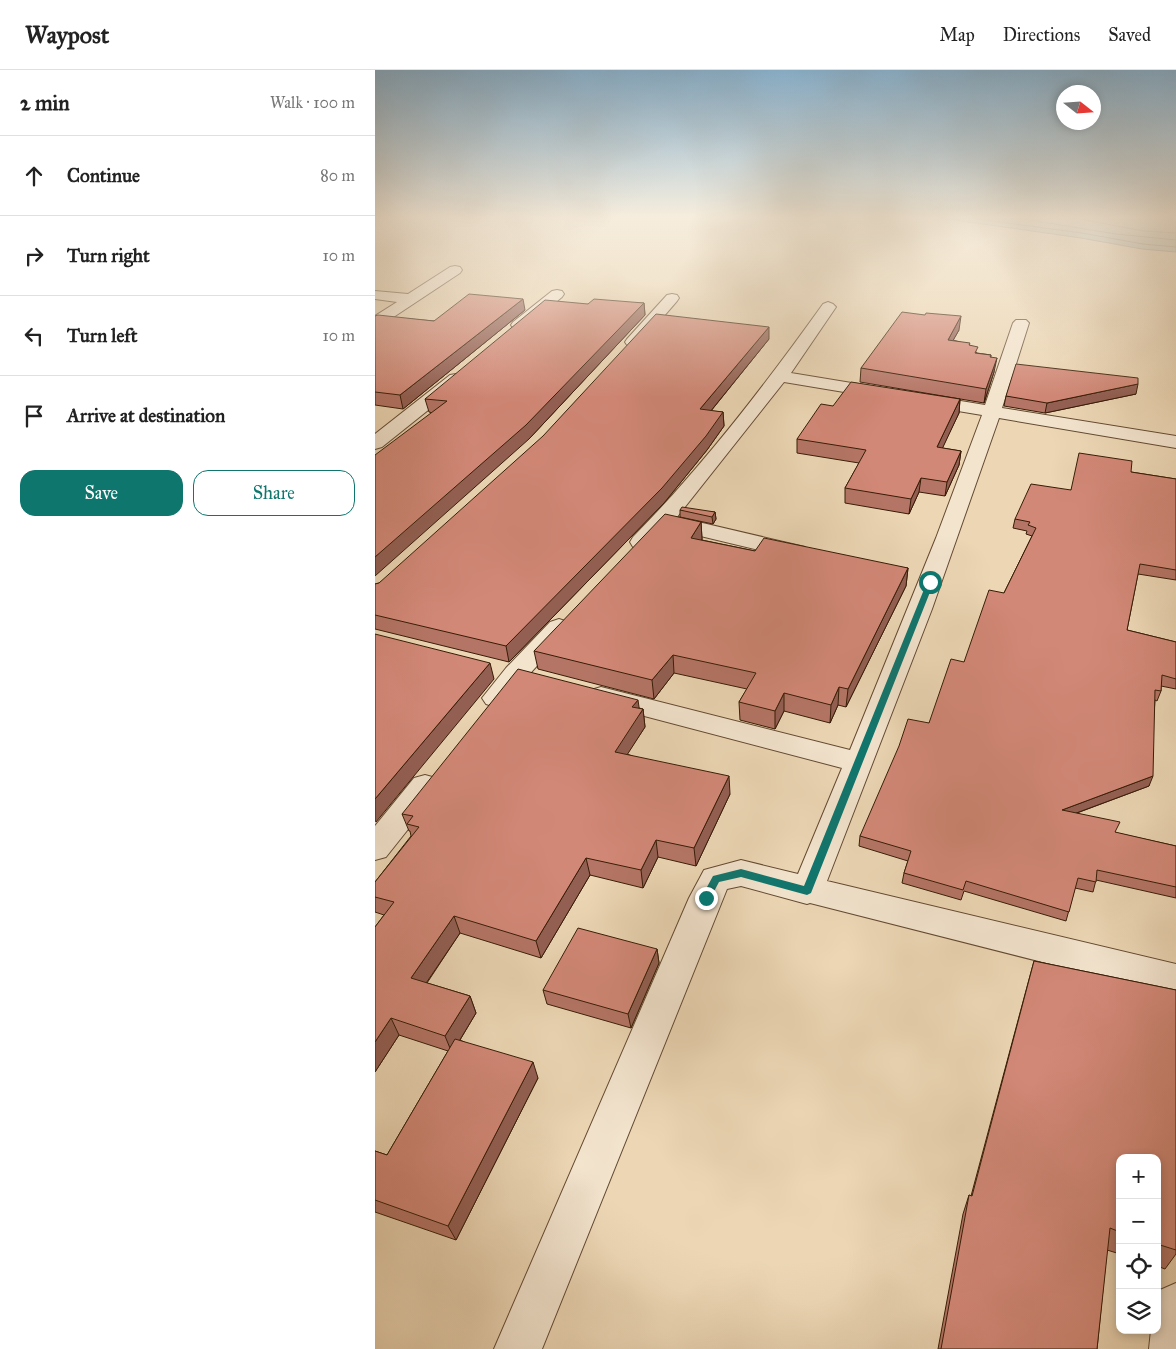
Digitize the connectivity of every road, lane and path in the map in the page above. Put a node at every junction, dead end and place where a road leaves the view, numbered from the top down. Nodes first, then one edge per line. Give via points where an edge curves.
1 (443, 278) edge
2 (557, 294) dead end
3 (375, 296) edge
4 (672, 298) dead end
5 (411, 299) junction
6 (828, 307) dead end
7 (375, 323) edge
8 (1021, 324) dead end
9 (504, 339) edge
10 (619, 358) edge
11 (466, 370) edge
12 (780, 376) junction
13 (994, 410) junction
14 (1176, 442) edge
15 (375, 443) edge
16 (662, 521) junction
17 (815, 556) edge
18 (625, 559) edge
19 (577, 609) edge
20 (487, 667) edge
21 (515, 674) junction
22 (544, 682) edge
23 (582, 691) edge
24 (485, 712) edge
25 (858, 762) junction
26 (436, 772) edge
27 (375, 848) edge
28 (807, 891) junction
29 (1176, 980) edge
30 (1176, 1306) edge
31 (518, 1349) edge
32 (1173, 1349) edge

1 - 5 street
2 - 9 street
3 - 5 street
4 - 10 street
5 - 7 street
6 - 12 street
8 - 13 street
11 - 15 street
12 - 13 street
12 - 16 street
13 - 14 street
13 - 25 street via 921,580
16 - 17 street
16 - 18 street
19 - 21 street
20 - 21 street
21 - 22 street
21 - 24 street
23 - 25 street
25 - 28 street
26 - 27 street
28 - 29 street
28 - 31 street via 741,873 716,879
30 - 32 street

